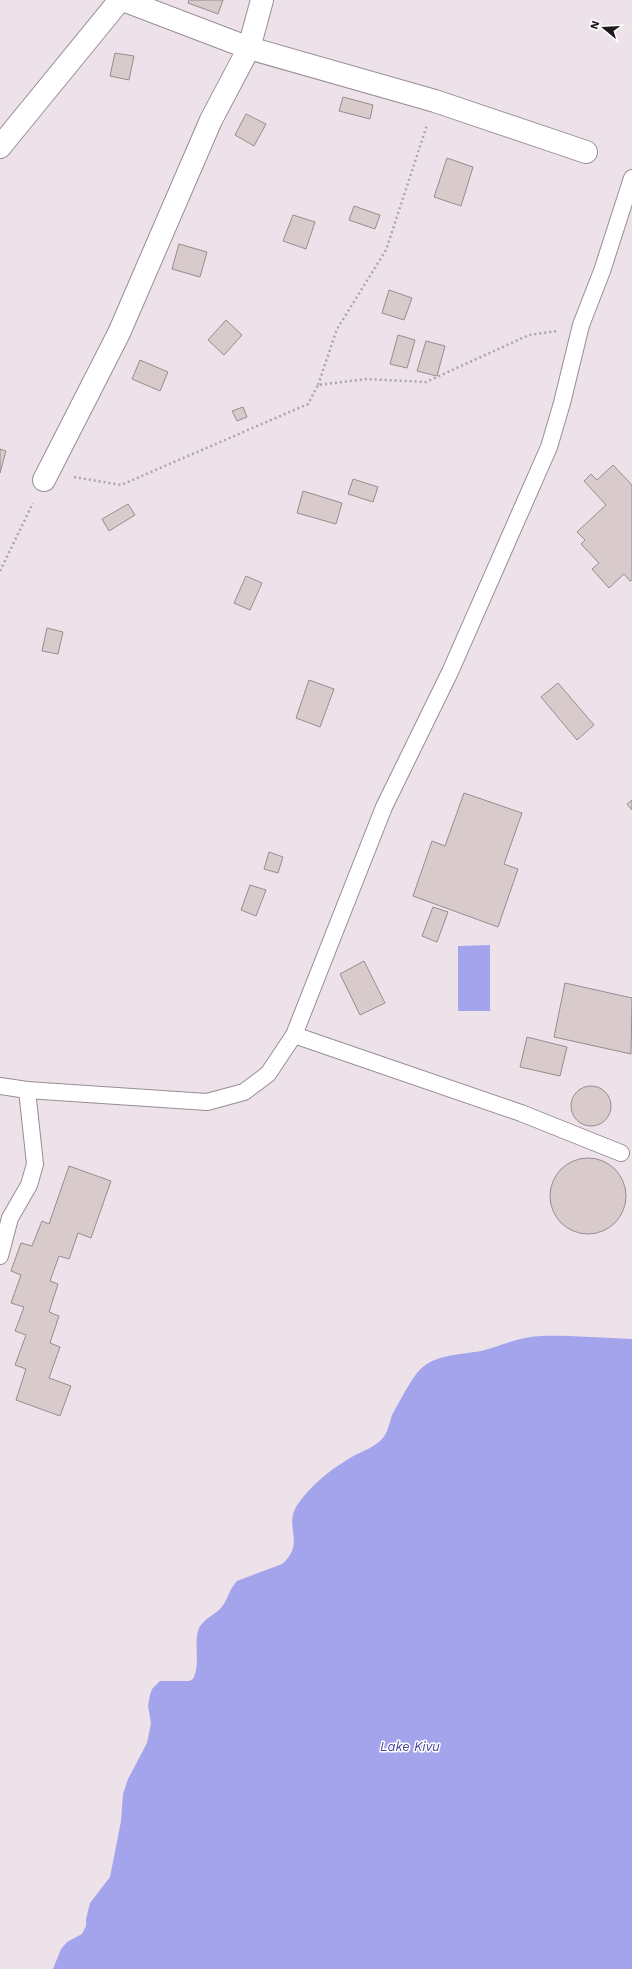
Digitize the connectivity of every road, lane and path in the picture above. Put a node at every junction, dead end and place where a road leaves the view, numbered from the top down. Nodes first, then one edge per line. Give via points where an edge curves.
1 (120, 0) edge
2 (123, 0) edge
3 (262, 0) edge
4 (249, 48) junction
5 (435, 101) junction
6 (0, 147) edge
7 (586, 152) dead end
8 (632, 178) edge
9 (581, 325) junction
10 (318, 385) junction
11 (44, 480) junction
12 (0, 571) edge
13 (294, 1035) junction
14 (0, 1086) edge
15 (27, 1090) junction
16 (621, 1153) dead end
17 (0, 1256) edge

1 - 6 street
2 - 4 street
3 - 4 street
4 - 5 street
4 - 11 street via 211,120 119,334
5 - 7 street
5 - 10 path via 386,250 337,329
8 - 9 lane via 602,271
9 - 10 path via 576,328 529,335 426,382 367,379
9 - 13 lane via 549,447 450,672 384,807
10 - 11 path via 308,404 121,484 70,477
11 - 12 path
13 - 15 lane via 268,1074 244,1092 206,1102
13 - 16 lane via 521,1113
14 - 15 lane
15 - 17 lane via 35,1164 29,1185 10,1218

